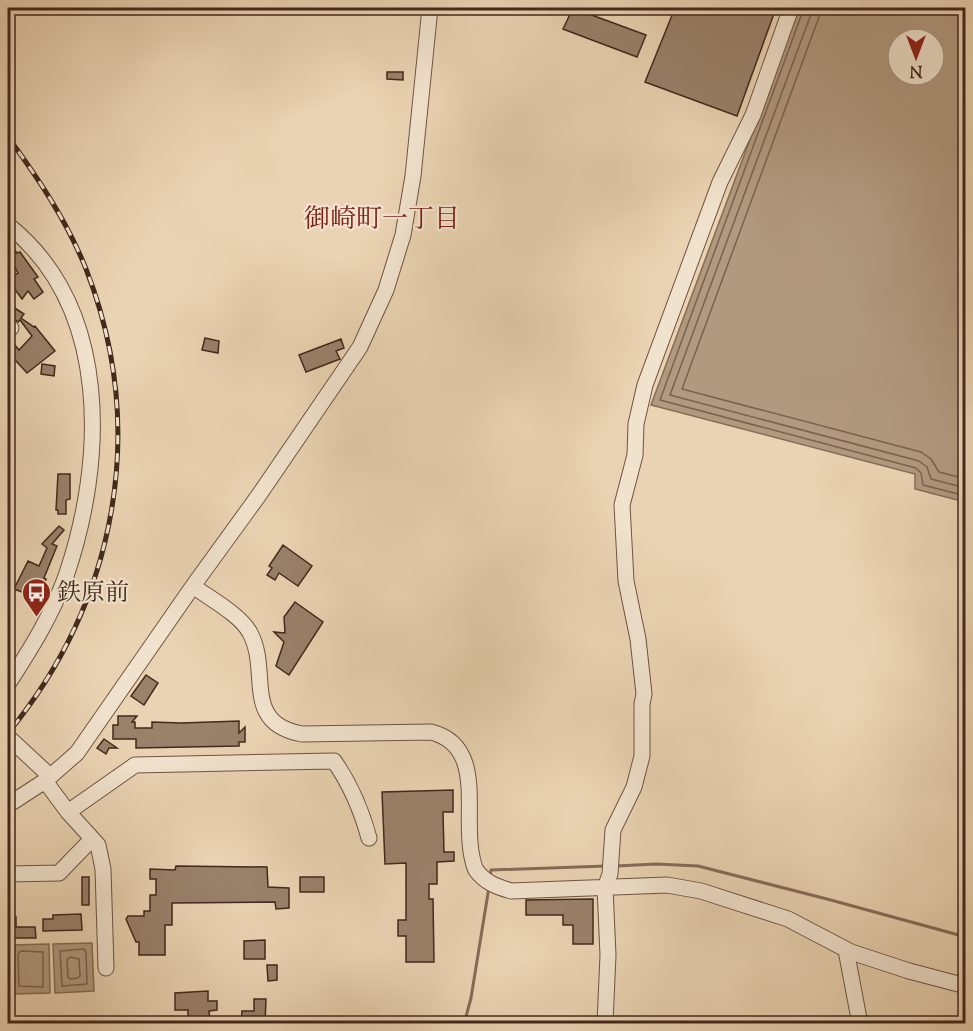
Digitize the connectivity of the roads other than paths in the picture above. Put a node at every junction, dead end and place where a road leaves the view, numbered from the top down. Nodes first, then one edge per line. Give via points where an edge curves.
1 (430, 8) edge
2 (791, 8) edge
3 (8, 225) edge
4 (193, 586) junction
5 (8, 684) edge
6 (8, 737) edge
7 (48, 779) junction
8 (8, 805) edge
9 (68, 812) junction
10 (369, 838) dead end
11 (92, 839) junction
12 (8, 874) edge
13 (605, 888) junction
14 (846, 950) junction
15 (106, 968) dead end
16 (966, 986) edge
17 (605, 1023) edge
18 (860, 1023) edge

1 - 4 street via 408,207 386,290 345,370
2 - 13 street via 753,115 720,182 645,385 636,424 634,455 622,505 626,581 644,694 642,756 634,788 613,830 610,874
3 - 5 street via 54,276 68,304 79,332 93,410 87,495 65,577 40,632
4 - 7 street via 77,753
4 - 13 street via 250,632 258,662 262,706 278,726 302,734 431,732 444,735 455,744 468,770 469,846 475,870 492,886 511,891
6 - 7 street
7 - 8 street
7 - 9 street
9 - 10 street via 135,765 334,761 362,811
9 - 11 street
11 - 12 street via 59,873
11 - 15 street via 98,845 103,869
13 - 14 street via 667,885 700,891 788,919
13 - 17 street
14 - 16 street
14 - 18 street

